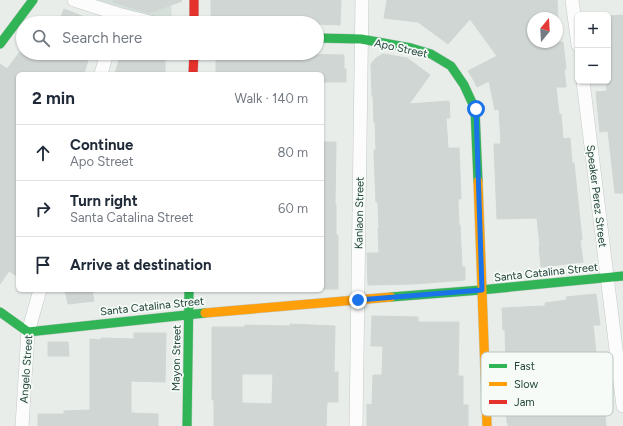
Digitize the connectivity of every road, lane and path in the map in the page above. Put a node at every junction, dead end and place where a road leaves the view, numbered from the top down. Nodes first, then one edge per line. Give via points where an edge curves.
1 (33, 0) edge
2 (74, 0) edge
3 (194, 0) edge
4 (362, 0) edge
5 (572, 0) edge
6 (21, 16) edge
7 (111, 16) edge
8 (194, 16) edge
9 (575, 22) edge
10 (16, 23) edge
11 (324, 38) edge
12 (361, 40) junction
13 (0, 44) edge
14 (105, 60) edge
15 (194, 60) edge
16 (102, 72) edge
17 (193, 72) edge
18 (582, 84) edge
19 (623, 276) edge
20 (607, 278) junction
21 (482, 290) junction
22 (39, 292) edge
23 (189, 292) edge
24 (358, 300) junction
25 (0, 312) edge
26 (189, 314) junction
27 (28, 332) junction
28 (484, 352) edge
29 (623, 406) edge
30 (487, 416) edge
31 (22, 426) edge
32 (188, 426) edge
33 (356, 426) edge
34 (487, 426) edge

1 - 6 street
2 - 7 street
3 - 8 street
4 - 12 street, Kanlaon Street
5 - 9 street
10 - 13 street
11 - 12 street, Apo Street
12 - 21 street, Apo Street via 411,48 431,54 445,62 460,79 476,109
12 - 24 street, Kanlaon Street
14 - 16 street
15 - 17 street
18 - 20 street, Speaker Perez Street
19 - 20 street, Santa Catalina Street
20 - 21 street, Santa Catalina Street
20 - 29 street, Speaker Perez Street
21 - 24 street, Santa Catalina Street
21 - 28 street, Apo Street
22 - 27 street, Angelo Street
23 - 26 street, Mayon Street
24 - 26 street, Santa Catalina Street
24 - 33 street, Kanlaon Street
25 - 27 street
26 - 27 street, Santa Catalina Street
26 - 32 street, Mayon Street
27 - 31 street, Angelo Street
30 - 34 street, Apo Street

